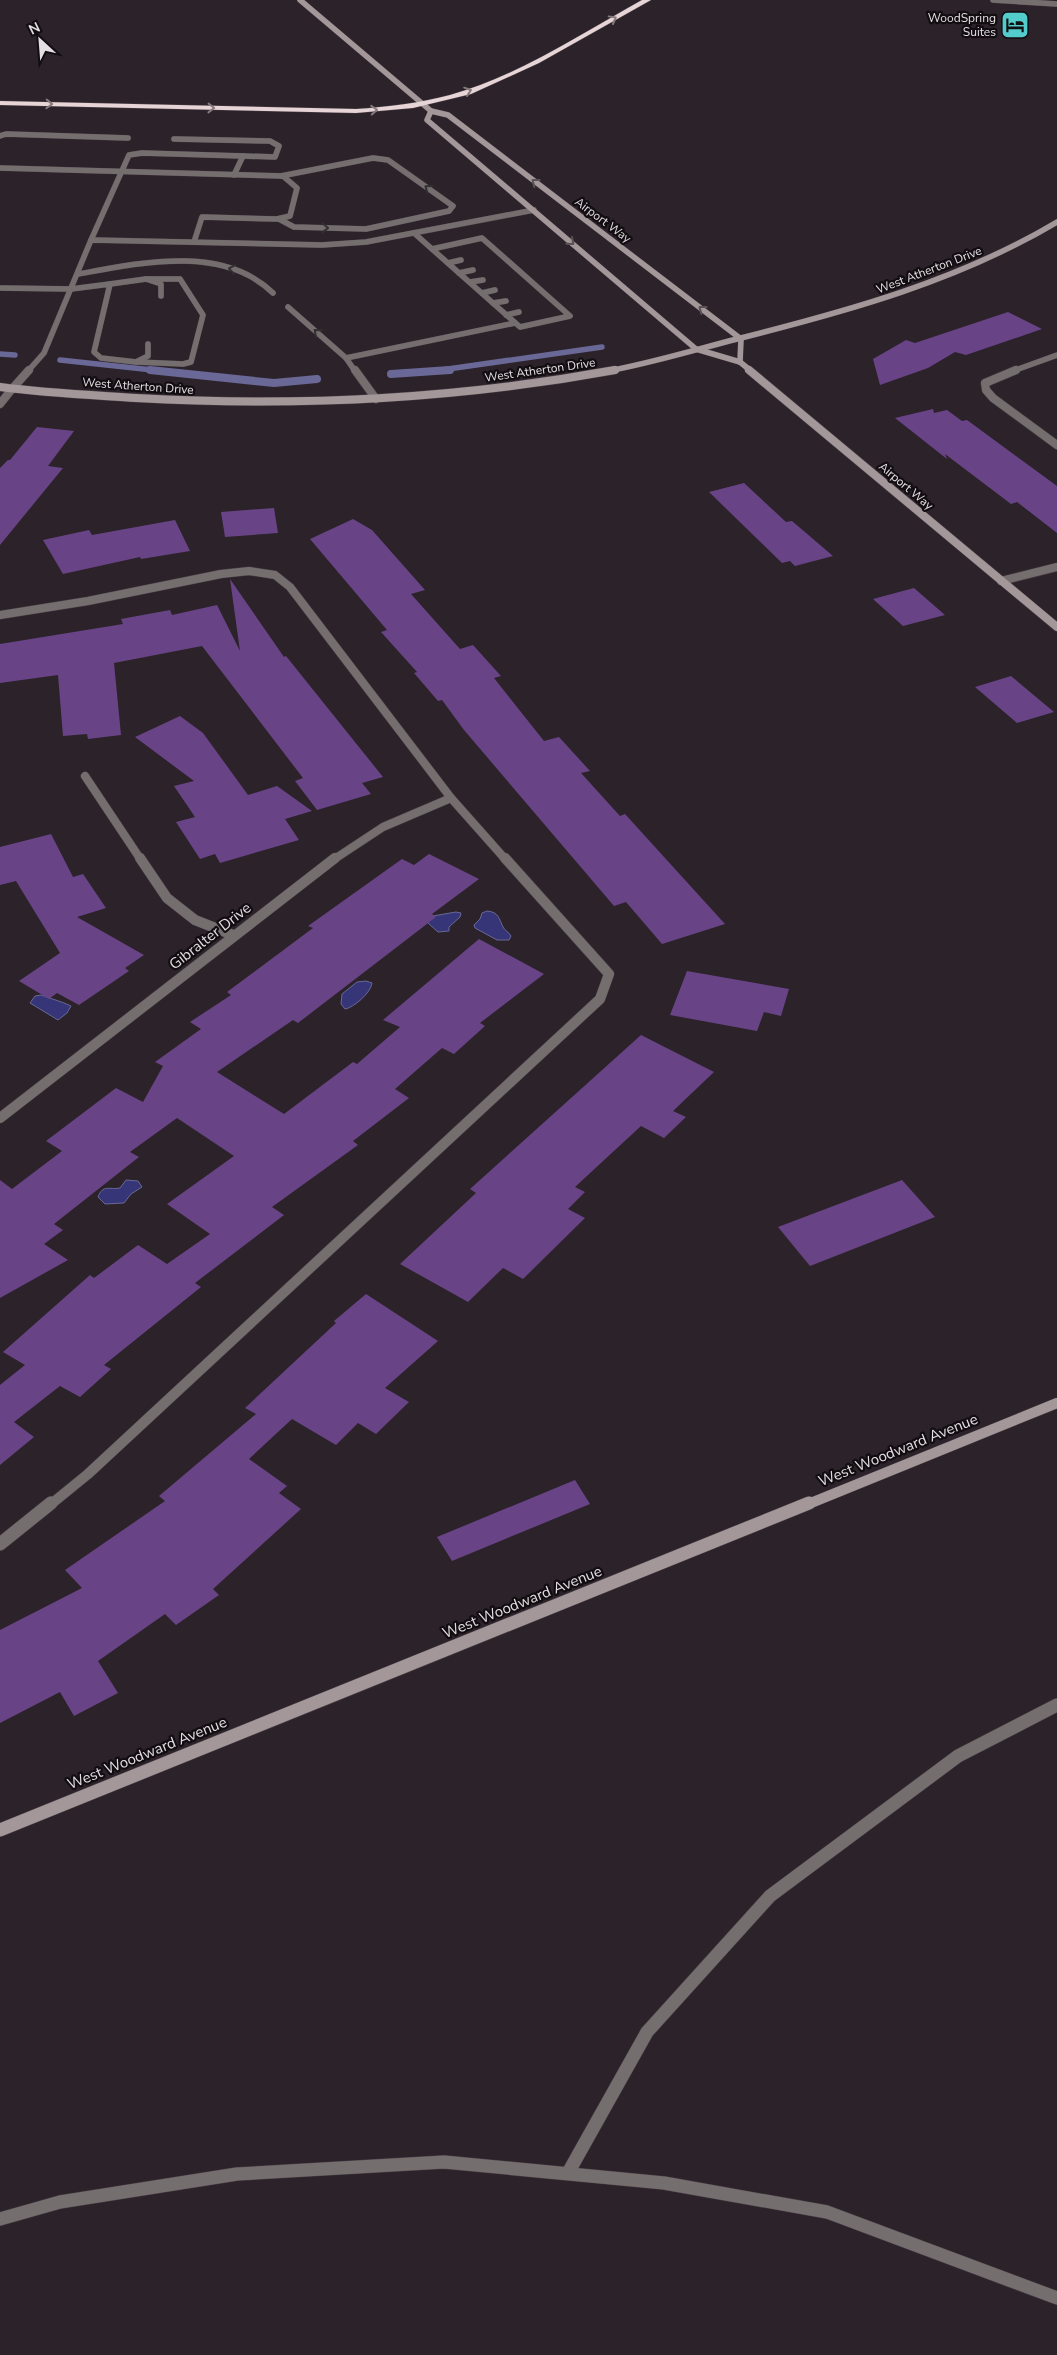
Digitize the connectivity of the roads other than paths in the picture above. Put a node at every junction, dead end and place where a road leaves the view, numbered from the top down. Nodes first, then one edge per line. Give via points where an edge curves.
1 (300, 0) edge
2 (647, 0) edge
3 (993, 0) edge
4 (1030, 1) edge
5 (1057, 4) edge
6 (0, 103) edge
7 (421, 103) junction
8 (431, 111) junction
9 (0, 136) edge
10 (128, 138) dead end
11 (174, 139) dead end
12 (242, 156) junction
13 (0, 168) edge
14 (121, 172) junction
15 (234, 175) junction
16 (281, 176) junction
17 (534, 210) junction
18 (279, 219) junction
19 (1057, 222) edge
20 (414, 233) junction
21 (91, 240) junction
22 (194, 242) junction
23 (432, 249) junction
24 (497, 252) junction
25 (488, 254) dead end
26 (461, 260) dead end
27 (448, 263) junction
28 (509, 263) junction
29 (499, 265) dead end
30 (473, 270) dead end
31 (520, 272) junction
32 (459, 273) junction
33 (78, 274) junction
34 (509, 274) dead end
35 (146, 279) junction
36 (483, 280) dead end
37 (470, 282) junction
38 (532, 283) junction
39 (110, 284) junction
40 (521, 285) dead end
41 (0, 288) edge
42 (71, 289) junction
43 (495, 290) dead end
44 (273, 293) dead end
45 (482, 293) junction
46 (543, 293) junction
47 (532, 295) dead end
48 (161, 296) dead end
49 (506, 301) dead end
50 (493, 304) junction
51 (556, 304) junction
52 (288, 307) dead end
53 (545, 307) dead end
54 (518, 312) dead end
55 (506, 315) junction
56 (515, 323) junction
57 (741, 339) junction
58 (148, 344) dead end
59 (696, 350) junction
60 (1057, 354) edge
61 (346, 358) junction
62 (136, 362) junction
63 (740, 362) junction
64 (0, 387) edge
65 (12, 389) junction
66 (376, 399) junction
67 (0, 404) edge
68 (1057, 445) edge
69 (1057, 567) edge
70 (1001, 582) junction
71 (0, 615) edge
72 (1057, 627) edge
73 (85, 776) dead end
74 (451, 798) junction
75 (233, 935) junction
76 (0, 1118) edge
77 (1057, 1403) edge
78 (0, 1544) edge
79 (1057, 1705) edge
80 (0, 1830) edge
81 (568, 2173) junction
82 (0, 2219) edge
83 (1057, 2298) edge

1 - 7 main road, Airport Way
7 -> 2 highway via 466,93 491,83
3 - 4 street
4 - 5 street
6 -> 7 highway via 356,112
7 - 8 main road, Airport Way
8 - 17 main road, Airport Way via 427,120
57 -> 8 main road, Airport Way via 448,115
9 - 10 street
11 - 12 street via 270,141 279,146 275,157
12 - 14 street via 142,153 129,155
12 - 15 street
13 - 14 street
14 - 15 street
14 - 21 street
15 - 16 street
16 - 18 street via 297,188 290,216
18 -> 16 street via 294,227 366,229 449,211 453,206 388,160 373,158
17 - 20 street
17 -> 59 main road, Airport Way
18 - 22 street via 202,217
19 - 57 main road, West Atherton Drive via 1030,239 969,268 904,294
20 - 22 street via 366,242 322,245
20 - 23 street
21 - 22 street
21 - 33 street
23 - 24 street via 482,238
23 - 27 street
24 - 25 street
24 - 28 street
26 - 27 street
27 - 32 street
28 - 29 street
28 - 31 street
30 - 32 street
31 - 34 street
31 - 38 street
32 - 37 street
33 - 42 street
44 -> 33 street via 243,271 186,261 132,264
35 - 39 street
35 - 48 street via 161,284
35 - 62 street via 180,280 204,315 191,362
36 - 37 street
37 - 45 street
38 - 40 street
38 - 46 street
39 - 42 street
39 - 62 street via 94,352 102,358
41 - 42 street
42 - 65 street via 44,353
43 - 45 street
45 - 50 street
46 - 47 street
46 - 51 street
49 - 50 street
50 - 55 street
51 - 53 street
51 - 56 street via 570,316 520,327
61 -> 52 street
54 - 55 street
55 - 56 street
56 - 61 street
57 - 59 main road, West Atherton Drive
57 - 63 main road
58 - 62 street via 148,356
59 - 63 main road, Airport Way
59 - 66 main road, West Atherton Drive via 573,378
60 - 68 street via 985,383 993,398
61 - 66 street
63 - 70 main road, Airport Way
64 - 65 main road, West Atherton Drive
65 - 66 main road, West Atherton Drive via 183,402
65 - 67 street
69 - 70 street
70 - 72 main road, Airport Way
71 - 74 street via 222,574 249,571 275,575 290,587
73 - 75 street via 167,898 195,920
74 - 75 street, Gibralter Drive via 383,827 326,864
74 - 78 street via 609,974 600,999 88,1474
75 - 76 street, Gibralter Drive
77 - 80 main road, West Woodward Avenue
79 - 81 street via 958,1756 770,1896 647,2032
81 - 82 street via 444,2162 237,2174 60,2202
81 - 83 street via 664,2183 827,2212

